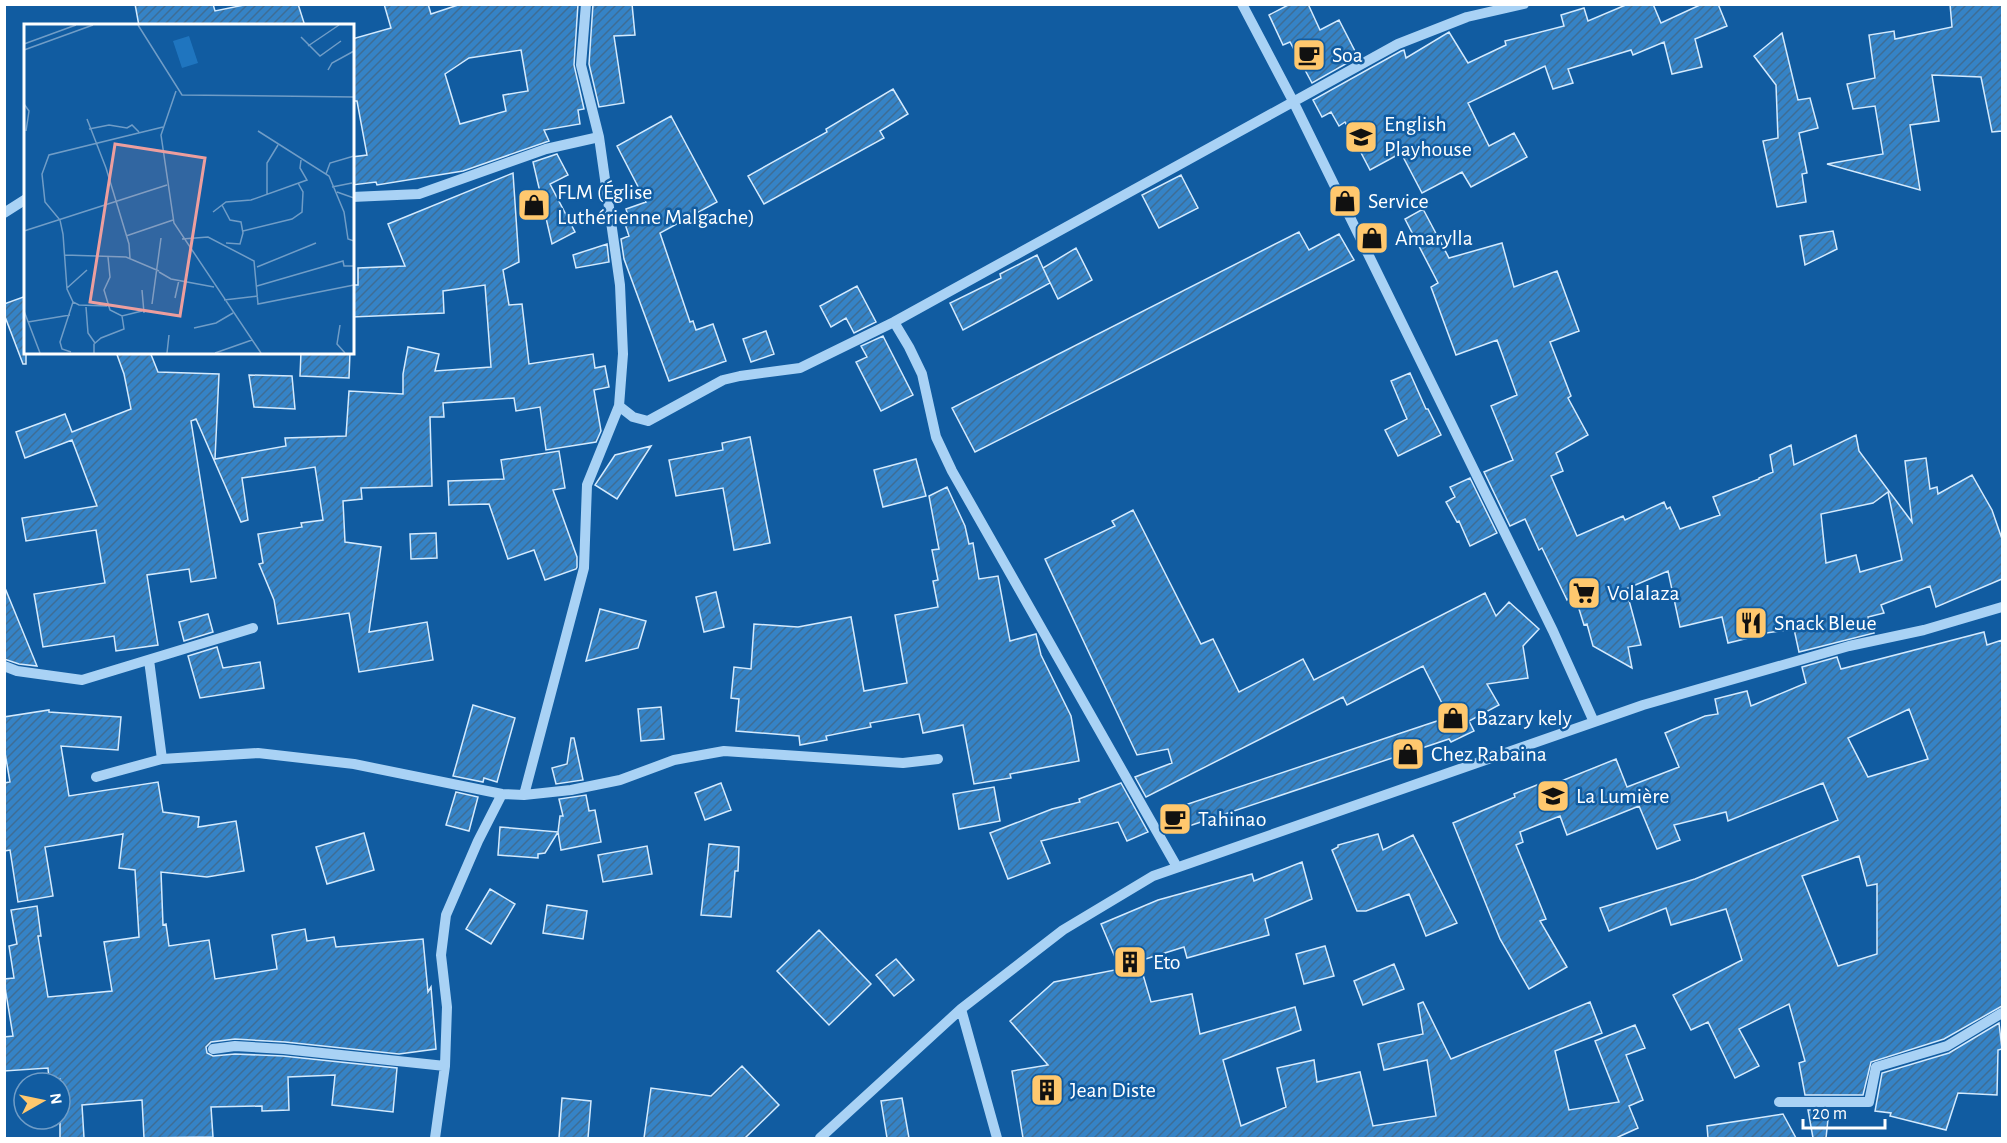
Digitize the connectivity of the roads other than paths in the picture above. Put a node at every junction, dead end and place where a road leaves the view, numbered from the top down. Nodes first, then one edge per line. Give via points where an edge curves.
1 (586, 4) edge
2 (1242, 4) edge
3 (1524, 4) edge
4 (1293, 101) junction
5 (599, 137) junction
6 (354, 197) edge
7 (24, 200) edge
8 (4, 213) edge
9 (894, 322) junction
10 (619, 406) junction
11 (2002, 607) edge
12 (253, 628) dead end
13 (149, 660) junction
14 (4, 666) edge
15 (1594, 722) junction
16 (162, 759) junction
17 (938, 759) dead end
18 (96, 777) dead end
19 (502, 794) junction
20 (524, 795) junction
21 (1177, 867) junction
22 (961, 1009) junction
23 (2002, 1013) edge
24 (213, 1049) dead end
25 (445, 1066) junction
26 (1779, 1102) dead end
27 (435, 1138) edge
28 (820, 1138) edge
29 (997, 1138) edge

1 - 5 street via 581,65
2 - 4 street
3 - 4 street via 1467,17 1398,44
4 - 9 street
4 - 15 street via 1554,631
5 - 6 street via 546,149 419,194
5 - 10 street via 620,285 623,354
7 - 8 street
9 - 10 street via 800,368 723,380 648,421 633,417
9 - 21 street via 922,374 936,437 952,471
10 - 20 street via 586,485 584,568
11 - 15 street via 1924,630 1849,646
12 - 13 street
13 - 14 street via 82,680
13 - 16 street
15 - 21 street
16 - 18 street
16 - 19 street via 258,753 354,764
17 - 20 street via 903,763 724,751 674,760 620,780
19 - 20 street
19 - 25 street via 446,915 441,955 447,1007
21 - 22 street via 1140,882 1063,930
22 - 28 street
22 - 29 street
23 - 26 street via 1947,1046 1876,1067 1869,1102
24 - 25 street via 284,1049
25 - 27 street

